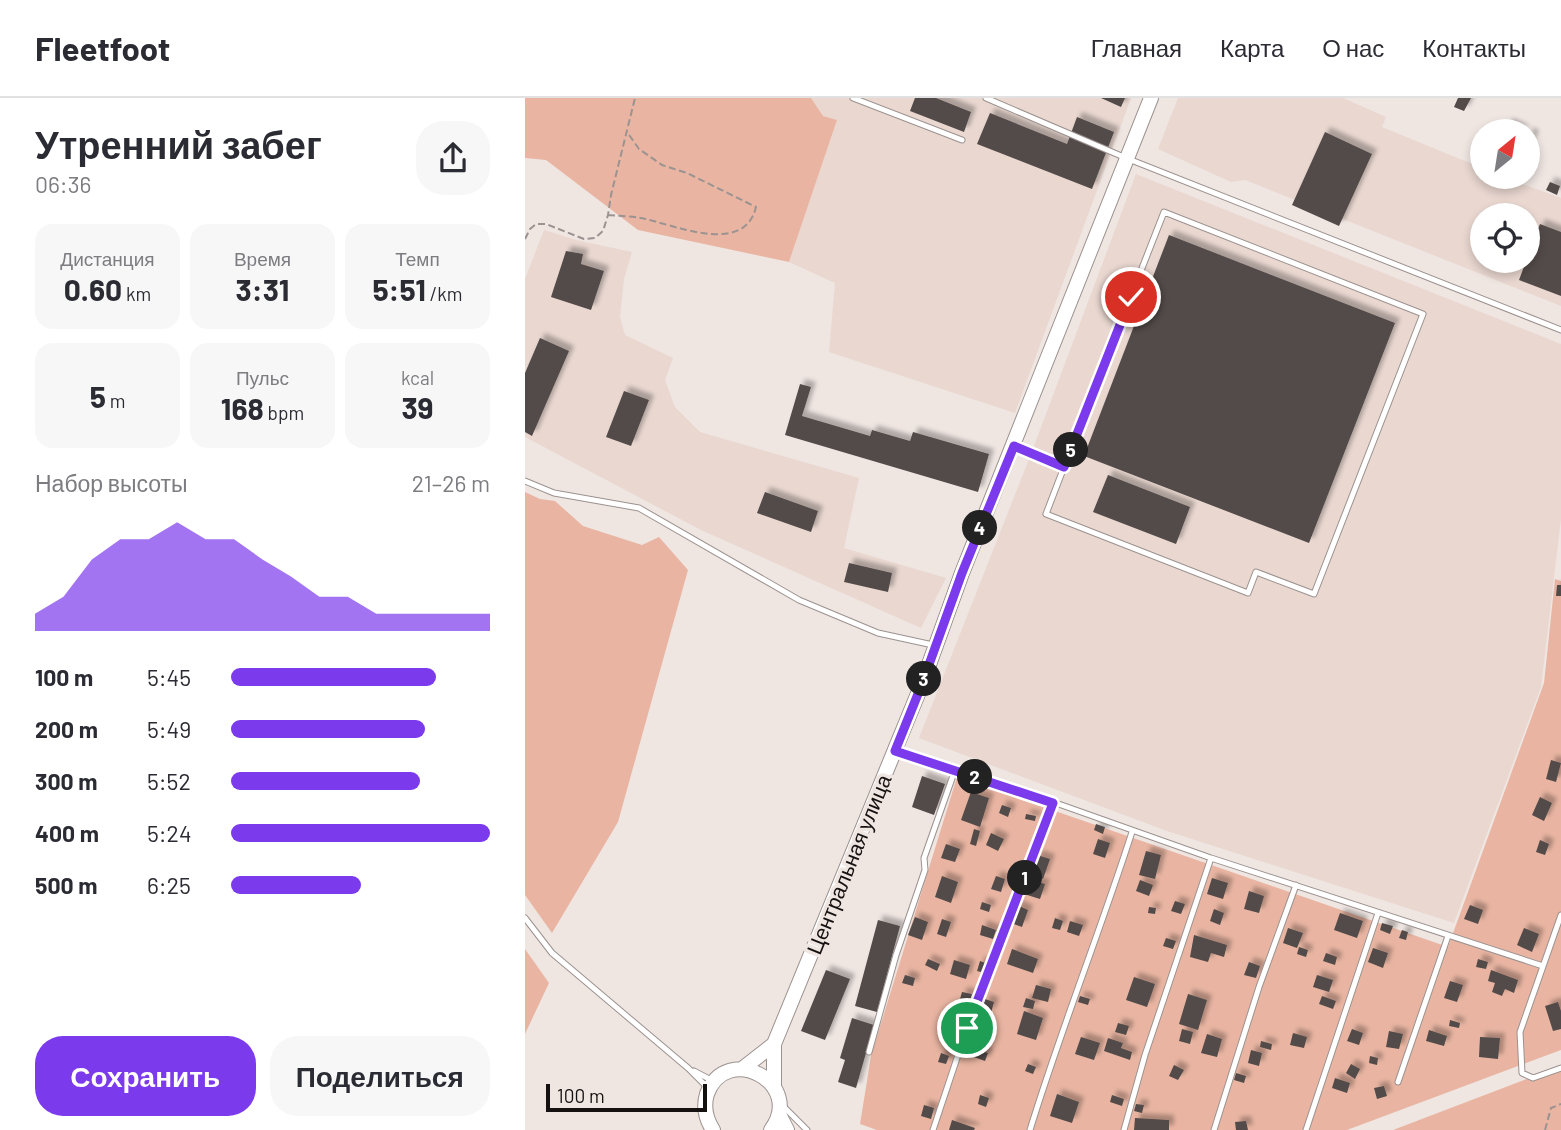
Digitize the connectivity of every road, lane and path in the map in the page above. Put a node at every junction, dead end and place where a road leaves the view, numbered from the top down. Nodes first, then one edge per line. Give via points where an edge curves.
1 (635, 98) edge
2 (853, 98) edge
3 (986, 98) edge
4 (1151, 98) edge
5 (627, 132) junction
6 (962, 140) dead end
7 (1126, 159) junction
8 (608, 215) junction
9 (525, 239) edge
10 (1561, 330) edge
11 (1014, 446) junction
12 (1064, 467) junction
13 (525, 481) edge
14 (936, 646) junction
15 (895, 751) junction
16 (955, 770) junction
17 (1053, 803) junction
18 (1132, 832) junction
19 (1212, 858) junction
20 (1296, 885) junction
21 (1378, 913) junction
22 (1561, 915) edge
23 (525, 918) edge
24 (1448, 936) junction
25 (1543, 966) junction
26 (775, 1044) junction
27 (869, 1052) dead end
28 (1561, 1068) edge
29 (742, 1069) junction
30 (1398, 1082) dead end
31 (711, 1085) junction
32 (774, 1087) junction
33 (1561, 1104) edge
34 (779, 1109) junction
35 (713, 1130) edge
36 (771, 1130) edge
37 (787, 1130) edge
38 (807, 1130) edge
39 (933, 1130) edge
40 (1030, 1130) edge
41 (1124, 1130) edge
42 (1214, 1130) edge
43 (1305, 1130) edge
44 (1545, 1130) edge

1 - 5 path
2 - 6 lane
3 - 7 lane
4 - 7 main road, Центральная улица
5 - 8 path
5 - 8 path via 639,149 662,165 756,207 754,217 740,229 716,236 640,217
7 - 10 lane
7 - 11 main road, Центральная улица
8 - 9 path via 603,231 595,238 584,239 536,224
11 - 12 lane
11 - 14 main road, Центральная улица
12 - 12 lane via 1164,212 1423,314 1314,594 1256,572 1248,593 1046,514
13 - 14 lane via 554,493 639,509 799,600 877,633
14 - 15 main road, Центральная улица
15 - 16 lane
15 - 26 main road, Центральная улица
16 - 17 lane
16 - 27 lane via 923,858 925,870
17 - 18 lane
17 - 39 lane
18 - 19 lane
18 - 40 lane
19 - 20 lane
19 - 41 lane
20 - 21 lane
20 - 42 lane
21 - 24 lane
21 - 43 lane
22 - 25 lane
23 - 31 lane via 552,953
24 - 25 lane
24 - 30 lane
25 - 28 lane via 1520,1032 1522,1073 1533,1078
26 - 29 main road
26 - 32 main road
29 - 31 main road via 732,1070
29 - 32 main road via 766,1077
31 - 35 main road via 705,1111
32 - 34 main road
33 - 44 path via 1551,1108
34 - 36 main road
34 - 37 main road
34 - 38 lane

